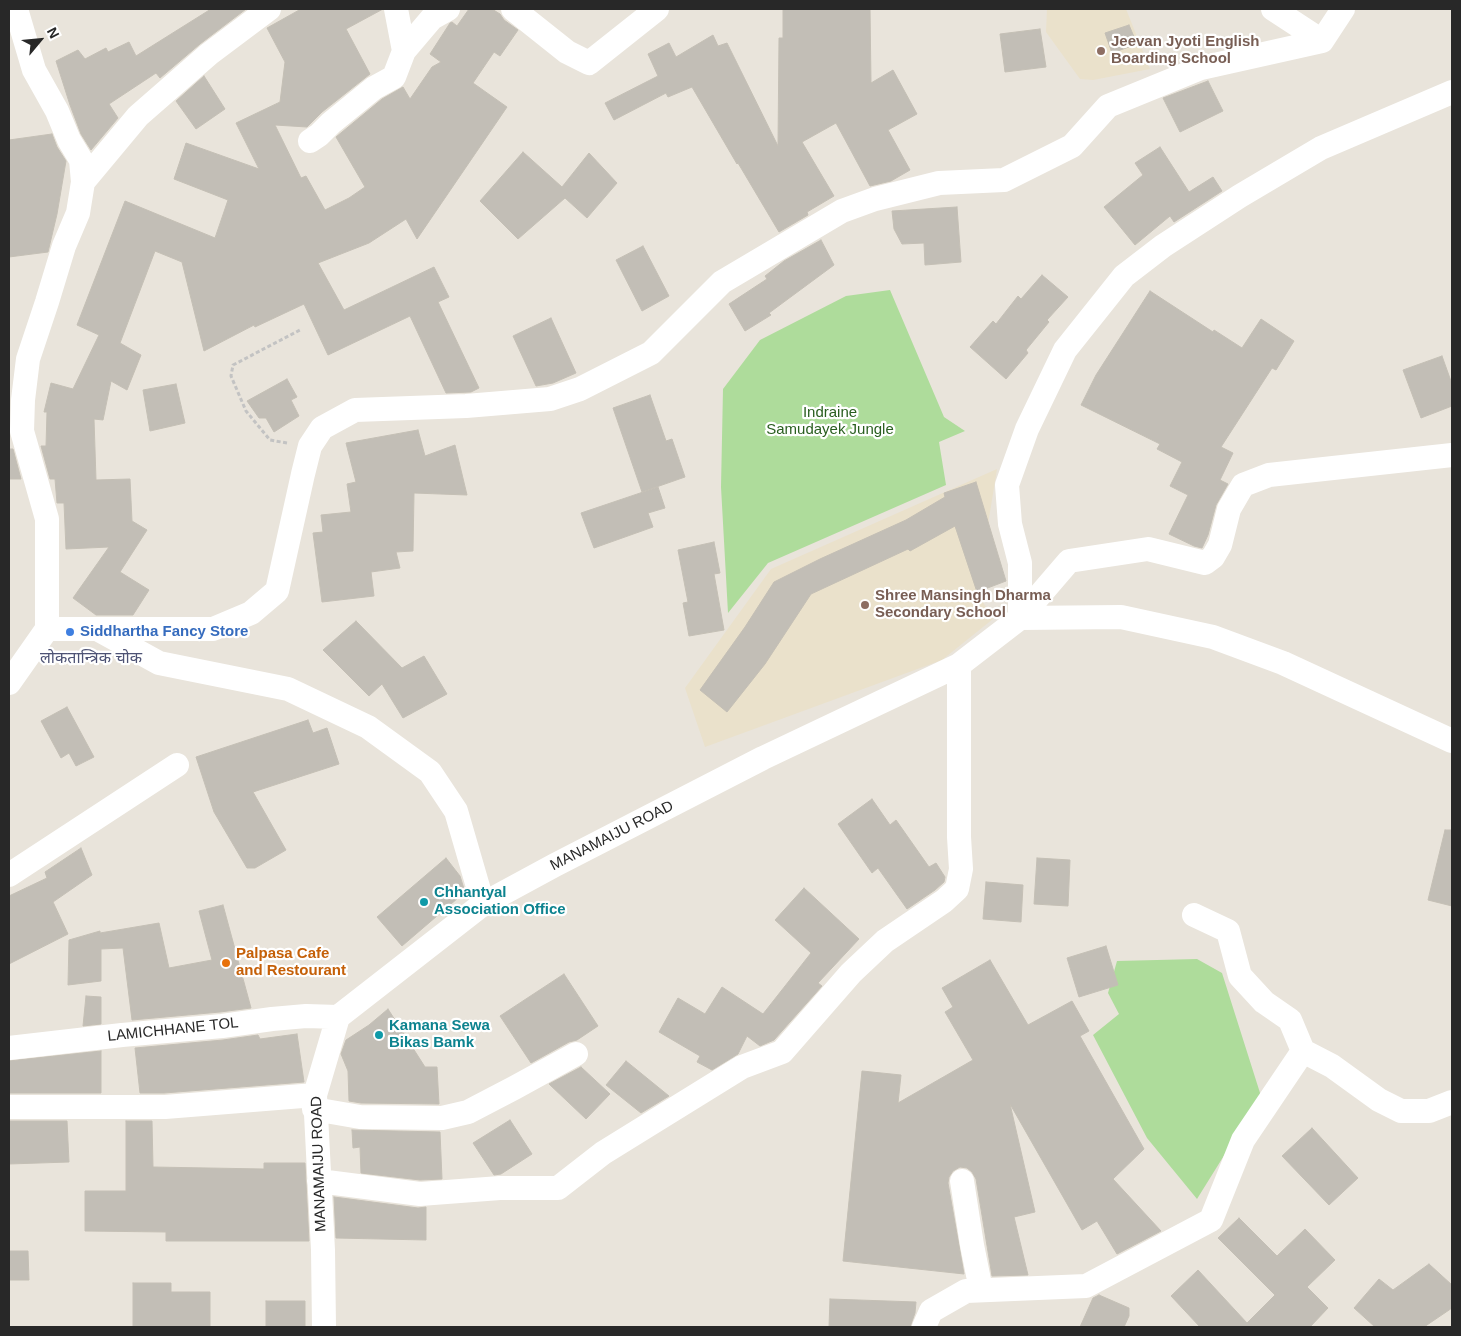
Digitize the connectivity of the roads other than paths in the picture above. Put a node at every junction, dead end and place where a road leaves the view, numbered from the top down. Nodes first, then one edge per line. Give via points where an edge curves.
1 (16, 9) edge
2 (269, 9) edge
3 (396, 9) edge
4 (448, 9) edge
5 (513, 9) edge
6 (657, 9) edge
7 (1274, 9) edge
8 (1343, 9) edge
9 (1322, 40) junction
10 (404, 51) junction
11 (1452, 92) edge
12 (310, 141) dead end
13 (83, 182) junction
14 (16, 411) edge
15 (1452, 455) edge
16 (1020, 618) junction
17 (47, 629) junction
18 (98, 629) junction
19 (960, 666) junction
20 (9, 683) edge
21 (1452, 741) edge
22 (177, 765) dead end
23 (9, 875) edge
24 (483, 904) junction
25 (1194, 915) dead end
26 (338, 1017) junction
27 (9, 1048) edge
28 (1303, 1051) junction
29 (576, 1054) dead end
30 (314, 1102) junction
31 (1452, 1102) edge
32 (9, 1107) edge
33 (962, 1180) dead end
34 (319, 1181) junction
35 (981, 1290) junction
36 (324, 1327) edge
37 (924, 1327) edge

1 - 13 street via 34,70 82,160
2 - 13 street via 209,54 138,116
3 - 10 street
4 - 10 street via 432,18
5 - 6 street via 567,52 589,63
7 - 9 street
8 - 9 street
9 - 18 street via 1202,68 1108,106 1072,146 1004,180 939,183 842,211 722,282 651,353 580,389 550,399 355,410 322,428 310,446 277,590 264,602 251,613 213,629
10 - 12 street via 394,77 374,88
11 - 16 street via 1321,148 1178,236 1124,276 1066,350 1027,429 1007,485 1010,524 1020,563
13 - 14 street via 78,213 28,358
14 - 17 street via 47,519
15 - 16 street, MANAMAIJU ROAD via 1270,475 1243,485 1229,510 1220,545 1213,558 1205,563 1148,549 1068,561
16 - 19 street, MANAMAIJU ROAD
16 - 21 street via 1121,617 1213,637 1283,663
17 - 18 street
17 - 20 street
18 - 24 street via 159,664 288,689 376,732 430,772 456,811
19 - 24 street, MANAMAIJU ROAD via 762,758
19 - 34 street via 960,869 957,889 885,941 851,973 782,1052 742,1067 603,1153 558,1188 500,1188 420,1194
22 - 23 street
24 - 26 street, MANAMAIJU ROAD
25 - 28 street via 1228,932 1240,976 1264,1002 1290,1020
26 - 27 street, LAMICHHANE TOL via 272,1019
26 - 30 street, MANAMAIJU ROAD
28 - 31 street via 1401,1111 1429,1111
28 - 35 street via 1243,1140 1211,1220 1086,1286
29 - 30 street via 468,1112 442,1118 360,1117
30 - 32 street via 165,1107
30 - 34 street, MANAMAIJU ROAD
33 - 35 street
34 - 36 street, MANAMAIJU ROAD
35 - 37 street via 966,1291 931,1311

